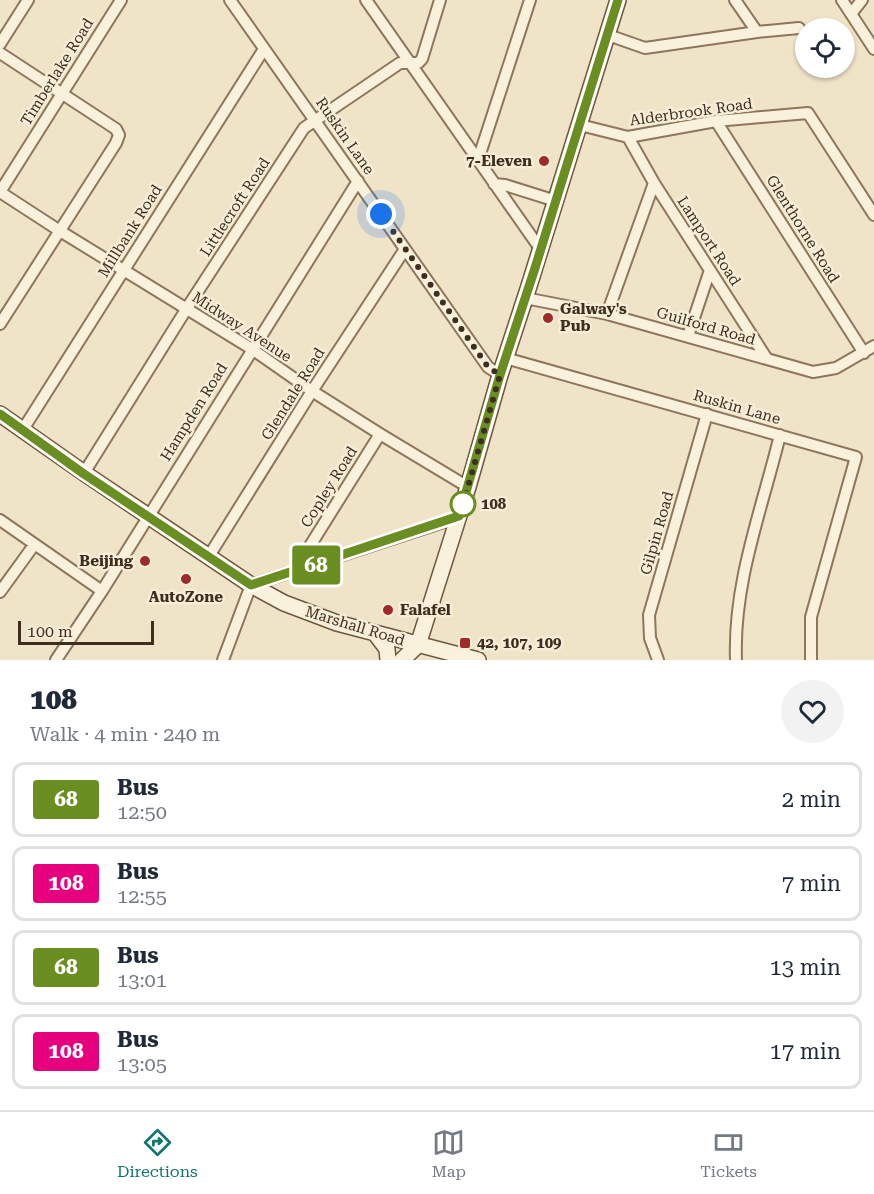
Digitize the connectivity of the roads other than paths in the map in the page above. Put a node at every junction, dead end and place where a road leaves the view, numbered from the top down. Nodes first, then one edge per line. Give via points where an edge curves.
1 (28, 0) edge
2 (121, 0) edge
3 (230, 0) edge
4 (366, 0) edge
5 (440, 0) edge
6 (530, 0) edge
7 (618, 0) edge
8 (735, 0) edge
9 (842, 0) edge
10 (862, 0) edge
11 (851, 14) junction
12 (795, 28) edge
13 (757, 32) junction
14 (608, 35) junction
15 (0, 44) edge
16 (264, 49) junction
17 (874, 49) edge
18 (0, 53) edge
19 (412, 64) junction
20 (62, 92) junction
21 (316, 121) junction
22 (717, 121) junction
23 (580, 124) junction
24 (628, 137) junction
25 (478, 160) junction
26 (358, 181) junction
27 (654, 183) junction
28 (494, 184) junction
29 (0, 192) edge
30 (556, 201) junction
31 (874, 214) edge
32 (60, 231) junction
33 (405, 249) junction
34 (541, 250) junction
35 (123, 269) junction
36 (710, 270) junction
37 (525, 298) junction
38 (187, 308) junction
39 (607, 314) junction
40 (0, 324) edge
41 (688, 336) junction
42 (874, 346) edge
43 (252, 349) junction
44 (864, 353) junction
45 (505, 358) junction
46 (767, 359) junction
47 (500, 375) junction
48 (312, 391) junction
49 (0, 414) edge
50 (707, 414) junction
51 (22, 431) junction
52 (380, 434) junction
53 (780, 435) junction
54 (84, 474) junction
55 (468, 487) junction
56 (148, 516) junction
57 (459, 516) junction
58 (0, 520) edge
59 (34, 545) junction
60 (209, 556) junction
61 (293, 573) junction
62 (251, 585) junction
63 (102, 591) junction
64 (0, 592) edge
65 (375, 633) junction
66 (418, 645) junction
67 (56, 660) edge
68 (223, 660) edge
69 (388, 660) edge
70 (402, 660) edge
71 (478, 660) edge
72 (658, 660) edge
73 (736, 660) edge
74 (811, 660) edge

1 - 15 street
2 - 20 street, Timberlake Road
3 - 16 street, Ruskin Lane
4 - 19 street
5 - 19 street via 422,59
6 - 25 street
7 - 14 street
8 - 13 street
9 - 11 street
10 - 11 street
11 - 17 street
12 - 13 street
13 - 14 street via 645,48
14 - 23 street
16 - 21 street, Ruskin Lane
16 - 35 street, Millbank Road
18 - 20 street
19 - 21 street, Littlecroft Road via 400,63
19 - 25 street
20 - 29 street, Timberlake Road
20 - 32 street via 119,135
21 - 26 street, Ruskin Lane
21 - 38 street, Littlecroft Road via 304,128
22 - 24 street, Alderbrook Road
22 - 31 street, Alderbrook Road via 808,112
22 - 44 street, Glenthorne Road
23 - 24 street, Alderbrook Road
23 - 30 street
24 - 27 street, Lamport Road
25 - 28 street
26 - 33 street, Ruskin Lane
26 - 43 street, Hampden Road
27 - 36 street, Lamport Road
27 - 39 street
28 - 30 street
28 - 34 street
29 - 32 street, Midway Avenue
30 - 34 street
32 - 35 street, Midway Avenue
32 - 40 street
33 - 47 street, Ruskin Lane via 488,367
33 - 48 street, Glendale Road
34 - 37 street
35 - 38 street, Midway Avenue
35 - 51 street, Millbank Road
36 - 41 street
36 - 46 street, Lamport Road
37 - 39 street, Guilford Road
37 - 45 street
38 - 43 street, Midway Avenue
38 - 54 street, Littlecroft Road
39 - 41 street, Guilford Road
41 - 46 street, Guilford Road
42 - 44 street, Guilford Road
43 - 48 street, Midway Avenue
43 - 56 street, Hampden Road
44 - 46 street, Guilford Road via 836,368 813,372
45 - 47 street
45 - 50 street, Ruskin Lane
47 - 55 street
48 - 52 street, Midway Avenue
48 - 60 street, Glendale Road
49 - 51 street, Marshall Road
50 - 53 street, Ruskin Lane
50 - 72 street, Gilpin Road via 649,615 650,638
51 - 54 street, Marshall Road
52 - 55 street, Midway Avenue
52 - 61 street, Copley Road
53 - 73 street via 741,583
53 - 74 street, Ruskin Lane via 856,457 811,617
54 - 56 street, Marshall Road
55 - 57 street
56 - 60 street, Marshall Road
56 - 63 street, Hampden Road
57 - 61 street
57 - 66 street
58 - 59 street
59 - 63 street
59 - 64 street
60 - 62 street, Marshall Road
61 - 62 street
62 - 65 street, Marshall Road via 295,607
62 - 68 street
63 - 67 street, Hampden Road
65 - 66 street, Marshall Road
65 - 69 street via 387,649
66 - 70 street
66 - 71 street, Marshall Road

